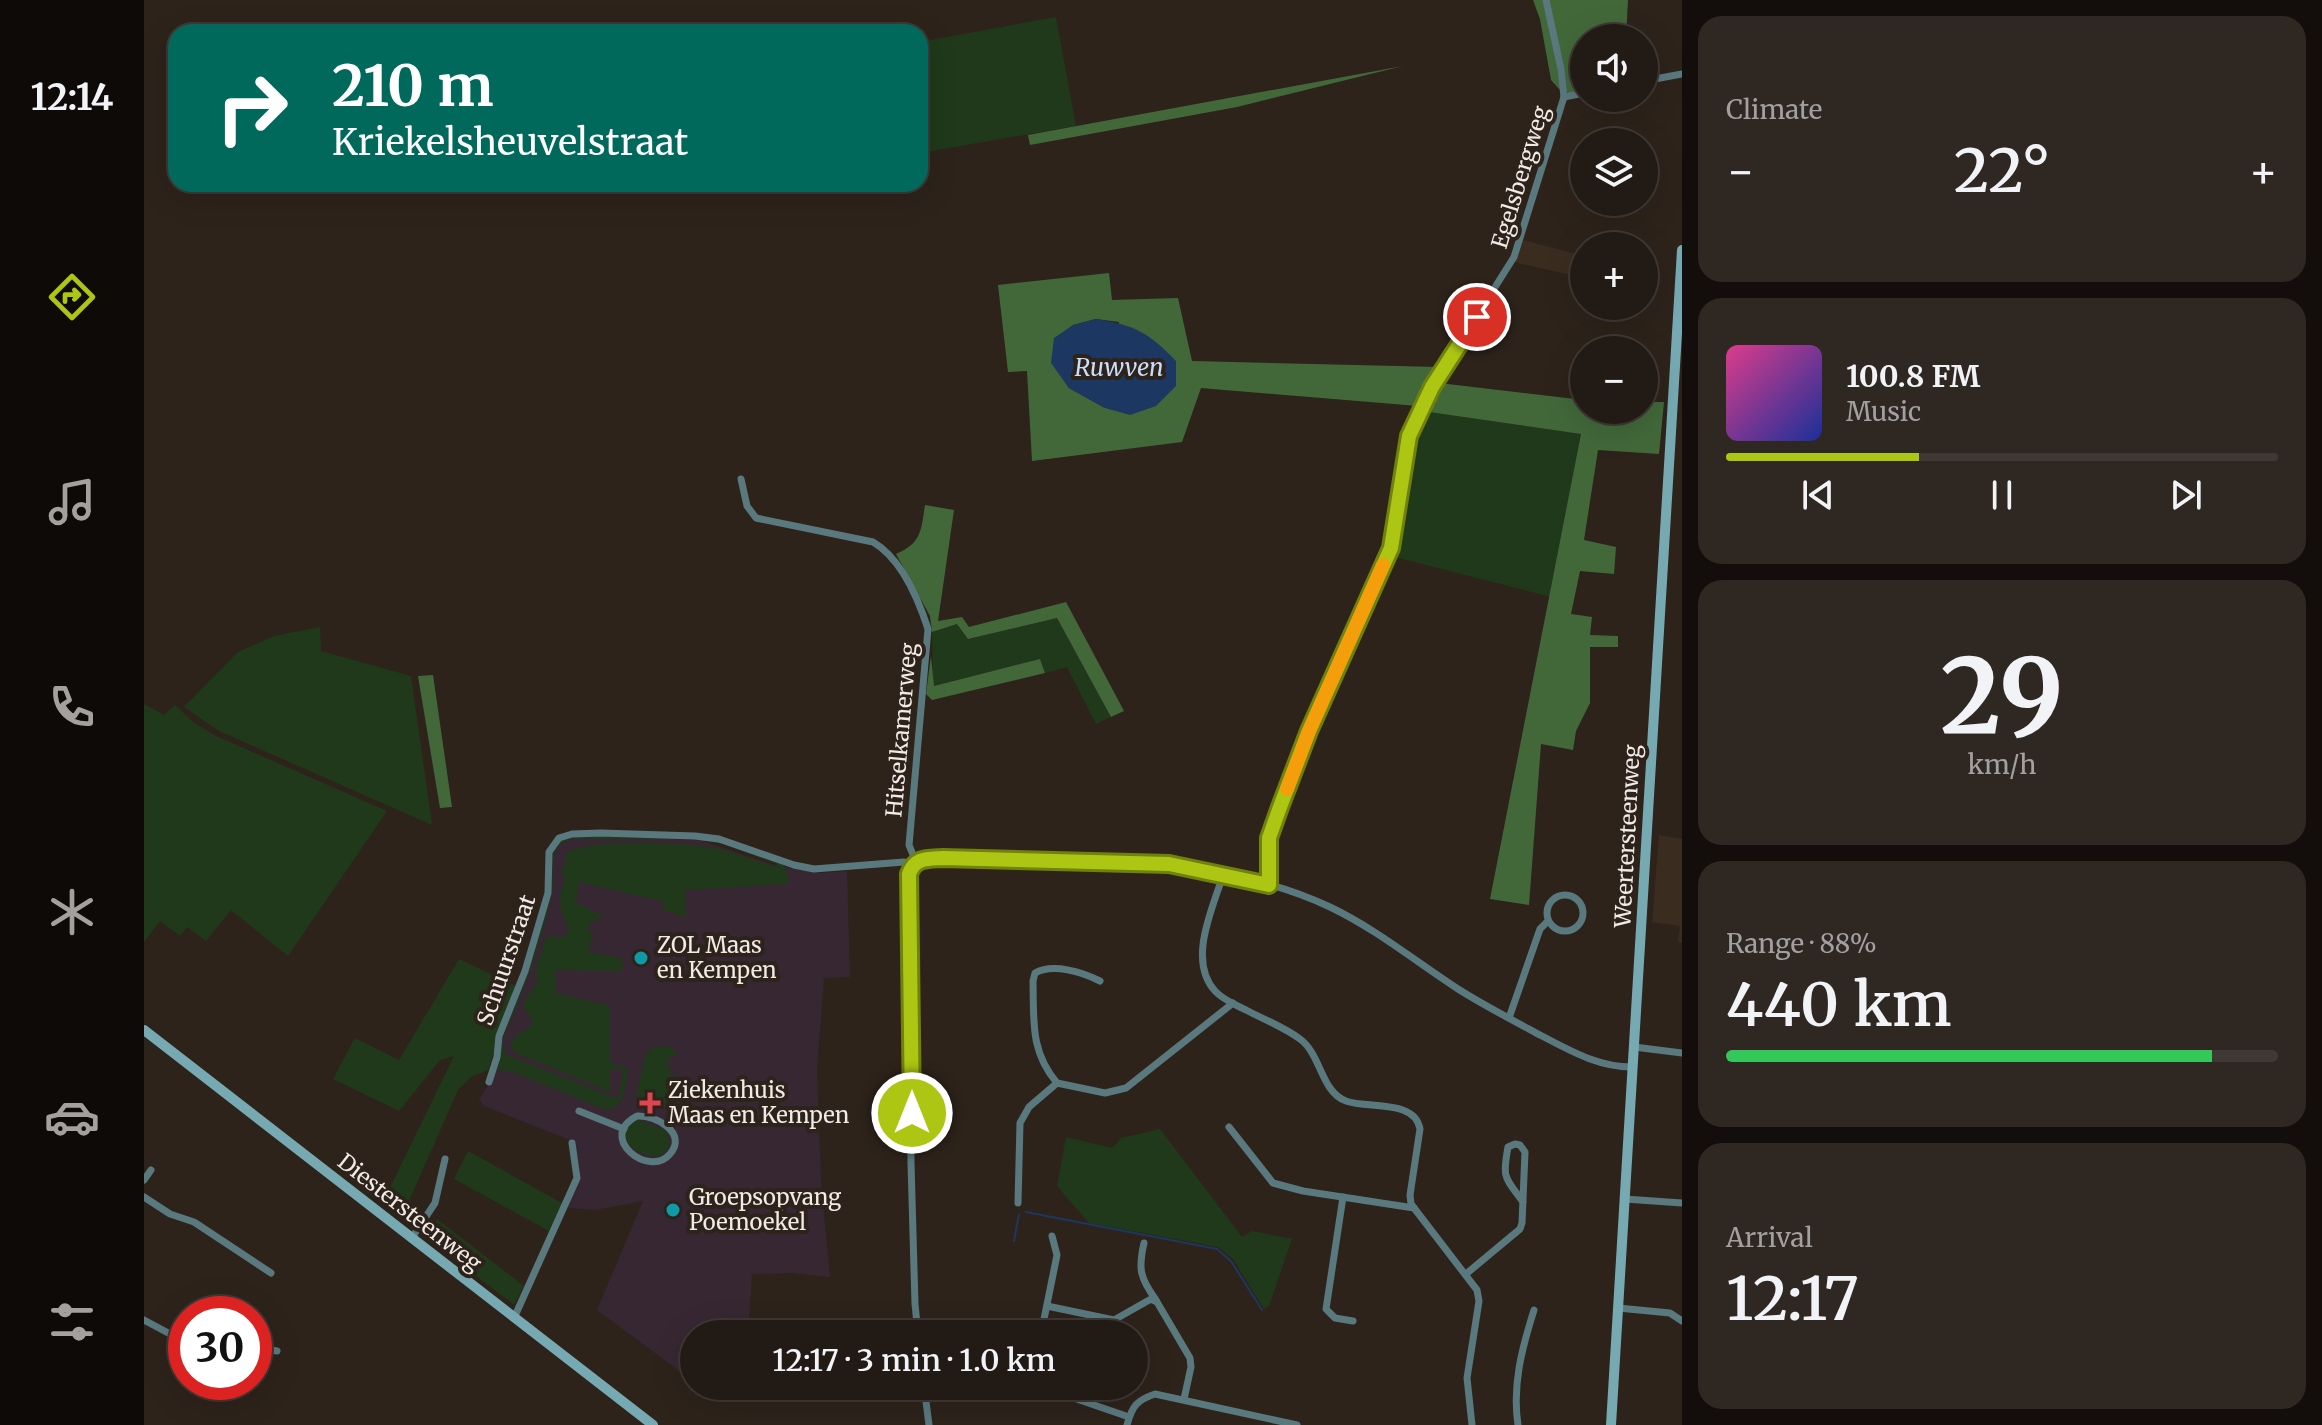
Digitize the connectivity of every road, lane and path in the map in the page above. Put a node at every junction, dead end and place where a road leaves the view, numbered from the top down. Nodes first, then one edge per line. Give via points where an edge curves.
1 (1546, 0) edge
2 (1682, 74) edge
3 (1658, 78) edge
4 (1570, 96) edge
5 (1564, 97) junction
6 (1682, 250) edge
7 (1677, 417) edge
8 (741, 479) dead end
9 (914, 863) junction
10 (1223, 875) junction
11 (1269, 885) junction
12 (1548, 921) junction
13 (1100, 981) dead end
14 (1233, 1003) junction
15 (1509, 1018) junction
16 (144, 1030) edge
17 (1634, 1047) junction
18 (1682, 1053) edge
19 (1632, 1067) junction
20 (489, 1082) dead end
21 (1057, 1083) junction
22 (579, 1111) dead end
23 (1229, 1127) dead end
24 (624, 1129) junction
25 (572, 1143) dead end
26 (445, 1159) dead end
27 (151, 1170) dead end
28 (144, 1180) edge
29 (144, 1197) edge
30 (1343, 1197) junction
31 (1625, 1199) junction
32 (1523, 1202) junction
33 (1018, 1203) dead end
34 (1682, 1203) edge
35 (1414, 1208) junction
36 (1052, 1236) dead end
37 (411, 1239) junction
38 (1144, 1243) dead end
39 (271, 1273) dead end
40 (1466, 1274) junction
41 (1157, 1302) junction
42 (1047, 1306) junction
43 (1618, 1308) junction
44 (1534, 1310) dead end
45 (514, 1318) junction
46 (144, 1320) edge
47 (917, 1320) edge
48 (1044, 1320) edge
49 (1353, 1321) dead end
50 (1682, 1321) edge
51 (168, 1333) edge
52 (272, 1350) edge
53 (277, 1351) dead end
54 (1184, 1399) junction
55 (926, 1400) edge
56 (1075, 1400) edge
57 (1128, 1421) edge
58 (653, 1425) edge
59 (929, 1425) edge
60 (1297, 1425) edge
61 (1472, 1425) edge
62 (1518, 1425) edge
63 (1611, 1425) edge

1 - 5 street, Egelsbergweg
2 - 3 street
4 - 5 street, Egelsbergweg
5 - 11 street, Egelsbergweg via 1514,257 1432,387 1409,436 1391,548 1280,807 1269,838
6 - 7 main road, Weertersteenweg
7 - 17 main road, Weertersteenweg
8 - 9 street, Hitselkamerweg via 747,506 756,518 873,542 888,551 920,604 928,629 909,845
9 - 10 street via 943,858 1169,864
9 - 20 street, Schuurstraat via 806,868 695,836 601,833 559,838 549,852 548,893 499,1036
9 - 47 street via 909,874
10 - 11 street
10 - 14 street via 1202,943 1208,981
11 - 15 street via 1363,925
12 - 12 street via 1560,931 1570,930 1582,918 1581,907 1569,896 1558,897 1549,904
12 - 15 street via 1540,929
13 - 21 street via 1060,969 1035,973 1036,1046
14 - 21 street via 1126,1088 1105,1093
14 - 35 street via 1300,1038 1338,1097 1416,1117 1420,1129 1410,1195
15 - 19 street via 1583,1057
16 - 37 main road, Diestersteenweg
17 - 18 street
17 - 19 main road, Weertersteenweg
19 - 31 main road, Weertersteenweg
21 - 33 street via 1029,1107 1020,1123
22 - 24 street
23 - 30 street via 1273,1183
24 - 24 street via 625,1148 647,1161 665,1159 674,1149 673,1132 650,1117 634,1117
25 - 45 street via 577,1178
26 - 37 street via 435,1203
27 - 28 street
29 - 39 street via 194,1222
30 - 35 street
30 - 49 street via 1326,1309 1335,1318
31 - 34 street
31 - 43 main road, Weertersteenweg
32 - 32 street via 1525,1152 1515,1144 1508,1147 1504,1172
32 - 40 street via 1520,1229
35 - 40 street
36 - 42 street via 1057,1255
37 - 45 main road, Diestersteenweg
38 - 41 street via 1139,1265
40 - 61 street via 1479,1301 1467,1378
41 - 42 street via 1151,1299 1114,1320
41 - 54 street via 1190,1358
42 - 48 street
43 - 50 street via 1670,1313
43 - 63 main road, Weertersteenweg
44 - 62 street via 1517,1373
45 - 58 main road, Diestersteenweg
46 - 51 street
52 - 53 street
54 - 57 street via 1155,1394 1139,1400
54 - 60 street
55 - 59 street
56 - 57 street

